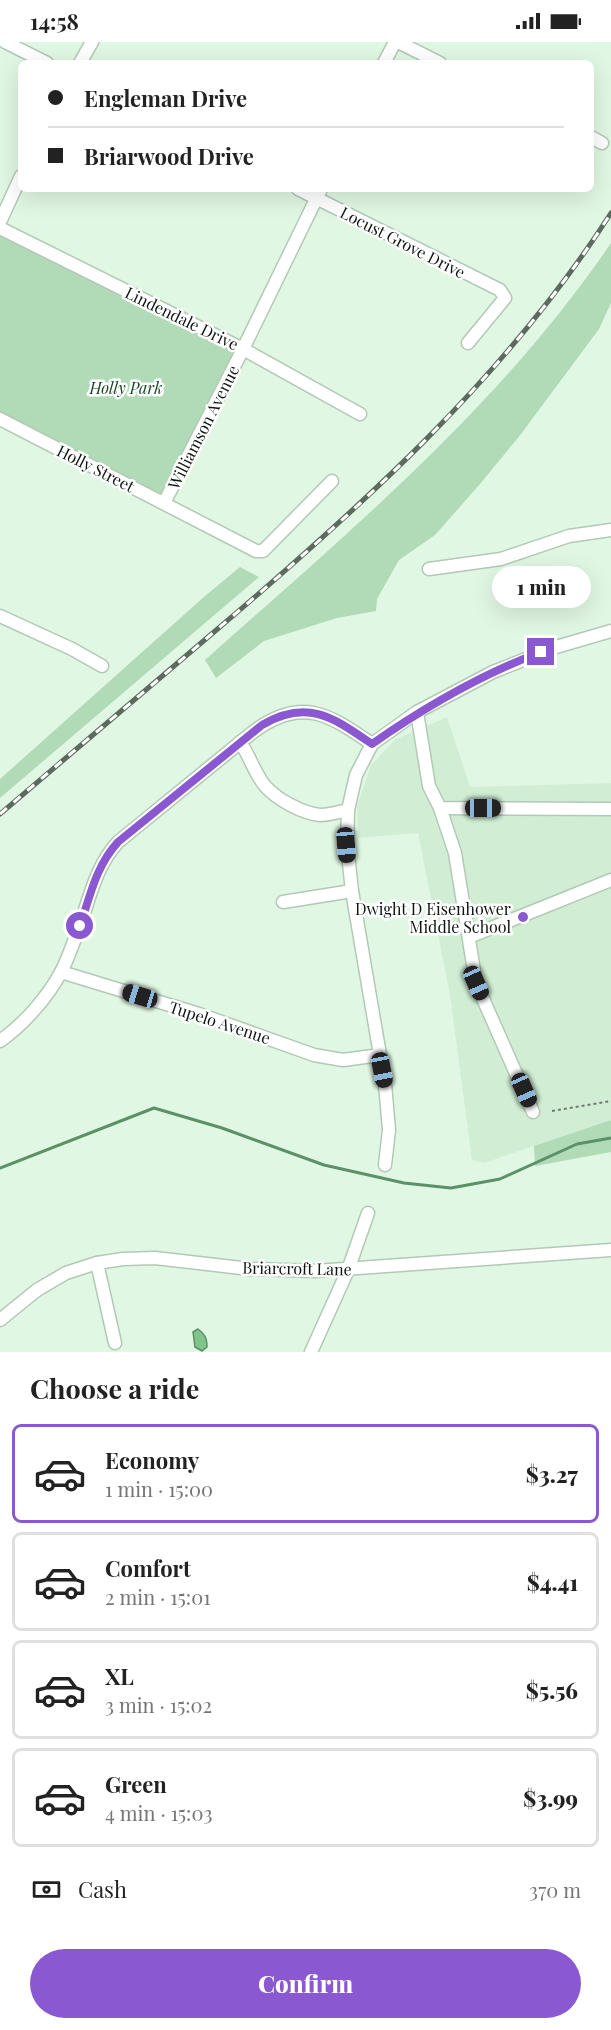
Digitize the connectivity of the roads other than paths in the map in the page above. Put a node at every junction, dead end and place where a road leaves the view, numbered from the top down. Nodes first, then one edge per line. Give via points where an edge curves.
1 (4, 42) edge
2 (92, 42) edge
3 (396, 42) edge
4 (41, 60) edge
5 (82, 60) edge
6 (386, 60) edge
7 (434, 60) edge
8 (18, 183) edge
9 (319, 194) edge
10 (0, 222) edge
11 (0, 228) edge
12 (468, 343) dead end
13 (243, 349) junction
14 (360, 414) dead end
15 (0, 419) edge
16 (332, 481) dead end
17 (164, 503) junction
18 (611, 530) edge
19 (429, 569) dead end
20 (0, 616) edge
21 (611, 631) edge
22 (102, 666) dead end
23 (417, 712) junction
24 (240, 742) junction
25 (372, 744) junction
26 (440, 808) junction
27 (611, 809) edge
28 (348, 810) junction
29 (611, 880) edge
30 (352, 891) junction
31 (283, 902) dead end
32 (469, 937) junction
33 (61, 972) junction
34 (0, 1041) edge
35 (380, 1056) junction
36 (533, 1112) dead end
37 (385, 1165) dead end
38 (368, 1213) dead end
39 (611, 1250) edge
40 (97, 1263) junction
41 (348, 1270) junction
42 (0, 1320) edge
43 (115, 1343) dead end
44 (312, 1352) edge

1 - 4 street
2 - 5 street
3 - 6 street
3 - 7 street
8 - 10 street
9 - 12 street, Locust Grove Drive via 500,290 505,297
9 - 13 street, Williamson Avenue
11 - 13 street, Lindendale Drive
13 - 14 street, Lindendale Drive
13 - 17 street, Williamson Avenue
15 - 17 street, Holly Street
16 - 17 street, Holly Street via 263,551 256,551
18 - 19 street via 569,536 501,559
20 - 22 street
21 - 23 street via 493,672
23 - 25 street
23 - 26 street via 429,786
24 - 25 street via 273,719 301,712 334,718
24 - 28 street via 266,786 282,799 320,814
24 - 33 street via 110,852 96,876
25 - 28 street via 357,776
26 - 27 street
26 - 32 street via 455,853
28 - 30 street via 346,845
29 - 32 street
30 - 31 street
30 - 35 street
32 - 36 street via 476,983
33 - 34 street via 48,992
33 - 35 street, Tupelo Avenue via 199,1014 314,1055 343,1060
35 - 37 street via 389,1130
38 - 41 street
39 - 41 street, Briarcroft Lane
40 - 41 street, Briarcroft Lane via 155,1258 250,1269
40 - 42 street, Briarcroft Lane via 52,1281
40 - 43 street
41 - 44 street

